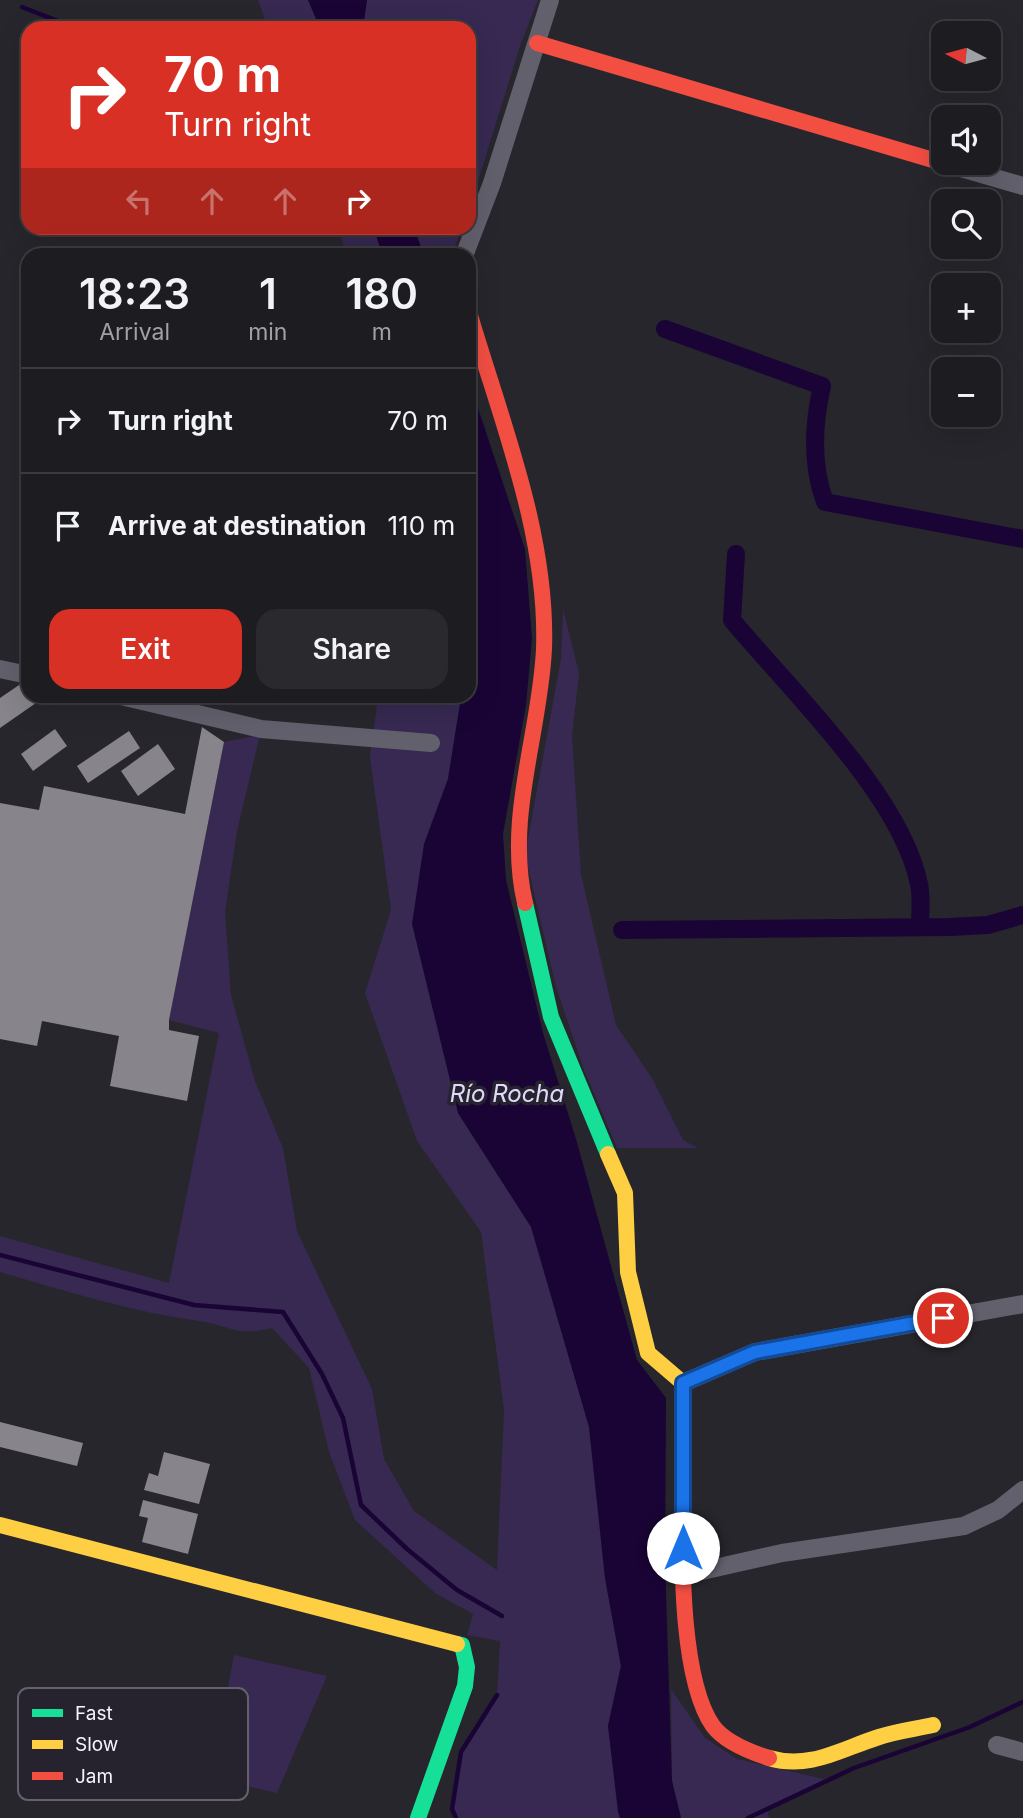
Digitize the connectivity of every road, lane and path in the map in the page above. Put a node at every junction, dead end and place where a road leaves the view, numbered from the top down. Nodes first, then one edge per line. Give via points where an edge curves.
1 (550, 0) edge
2 (537, 43) junction
3 (931, 159) edge
4 (985, 175) edge
5 (1023, 186) edge
6 (476, 225) edge
7 (476, 336) edge
8 (0, 668) edge
9 (21, 673) edge
10 (151, 703) edge
11 (430, 743) dead end
12 (1023, 1304) edge
13 (683, 1383) junction
14 (1023, 1490) edge
15 (0, 1525) edge
16 (684, 1575) junction
17 (933, 1725) dead end
18 (997, 1745) dead end
19 (1023, 1752) edge
20 (418, 1818) edge

1 - 2 street
2 - 3 street
2 - 6 street
4 - 5 street
7 - 13 street via 536,537 544,648 520,812 517,869 551,1017 625,1193 628,1272 648,1353
8 - 9 street
10 - 11 street via 261,729
12 - 13 street via 755,1352
13 - 16 street
14 - 16 street via 998,1510 964,1526 782,1553
15 - 20 street via 462,1645 465,1686
16 - 17 street via 694,1688 712,1726 748,1750 787,1762 828,1756 879,1737
18 - 19 street

